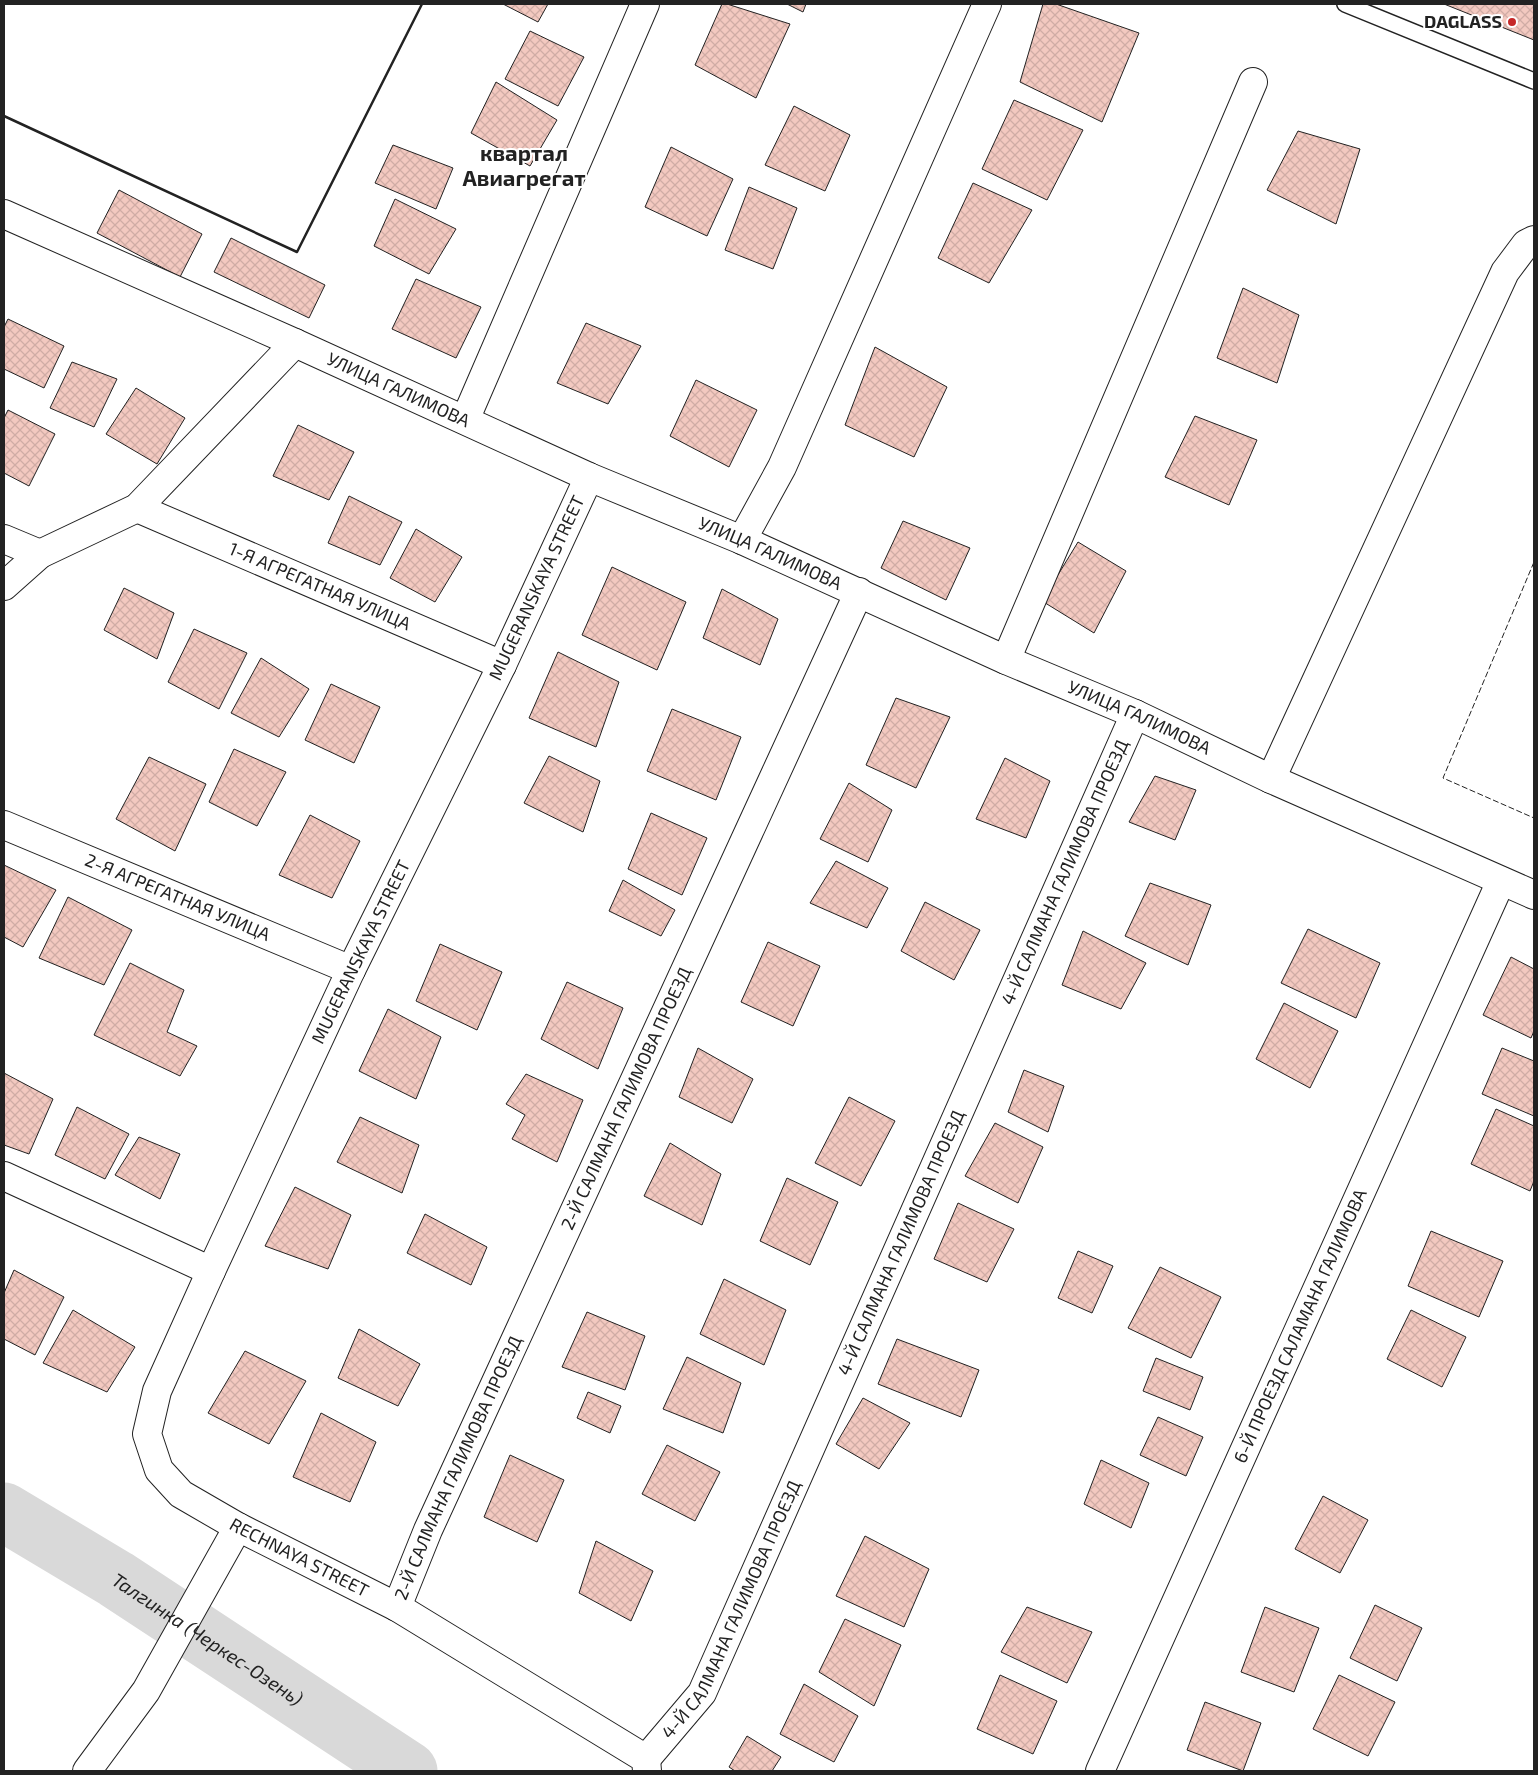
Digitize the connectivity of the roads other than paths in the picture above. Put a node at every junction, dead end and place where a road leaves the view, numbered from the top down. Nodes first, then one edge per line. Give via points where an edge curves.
1 (645, 4) edge
2 (988, 4) edge
3 (1345, 4) edge
4 (1253, 82) dead end
5 (1534, 82) edge
6 (4, 214) edge
7 (1534, 240) edge
8 (295, 343) junction
9 (466, 420) junction
10 (589, 477) junction
11 (137, 508) junction
12 (4, 539) edge
13 (742, 540) junction
14 (40, 554) junction
15 (4, 586) edge
16 (859, 592) junction
17 (1006, 660) junction
18 (502, 665) junction
19 (1135, 714) junction
20 (1271, 779) junction
21 (4, 825) edge
22 (1501, 881) junction
23 (1534, 895) edge
24 (351, 970) junction
25 (4, 1176) edge
26 (210, 1271) junction
27 (147, 1434) joint
28 (238, 1527) junction
29 (397, 1608) junction
30 (647, 1765) edge
31 (87, 1771) edge
32 (1100, 1771) edge

1 - 9 street
2 - 13 street via 782,467
3 - 5 lane
4 - 17 street
6 - 8 street, УЛИЦА ГАЛИМОВА
7 - 20 street via 1526,244 1505,272
8 - 9 street, УЛИЦА ГАЛИМОВА
8 - 11 street
9 - 10 street, УЛИЦА ГАЛИМОВА
10 - 13 street, УЛИЦА ГАЛИМОВА
10 - 18 street, MUGERANSKAYA STREET
11 - 14 street
11 - 18 street, 1-Я АГРЕГАТНАЯ УЛИЦА
12 - 14 street
13 - 16 street, УЛИЦА ГАЛИМОВА
14 - 15 street
16 - 17 street, УЛИЦА ГАЛИМОВА
16 - 29 street, 2-Й САЛМАНА ГАЛИМОВА ПРОЕЗД via 428,1530
17 - 19 street, УЛИЦА ГАЛИМОВА
18 - 24 street, MUGERANSKAYA STREET
19 - 20 street, УЛИЦА ГАЛИМОВА
19 - 30 street, 4-Й САЛМАНА ГАЛИМОВА ПРОЕЗД via 702,1693
20 - 22 street, УЛИЦА ГАЛИМОВА
21 - 24 street, 2-Я АГРЕГАТНАЯ УЛИЦА
22 - 23 street, УЛИЦА ГАЛИМОВА
22 - 32 street, 6-Й ПРОЕЗД САЛАМАНА ГАЛИМОВА
24 - 26 street, MUGERANSKAYA STREET
25 - 26 street
26 - 27 street, MUGERANSKAYA STREET via 157,1391
27 - 28 street, RECHNAYA STREET via 160,1470 181,1494
28 - 29 street, RECHNAYA STREET
28 - 31 street via 146,1691
29 - 30 street, RECHNAYA STREET

